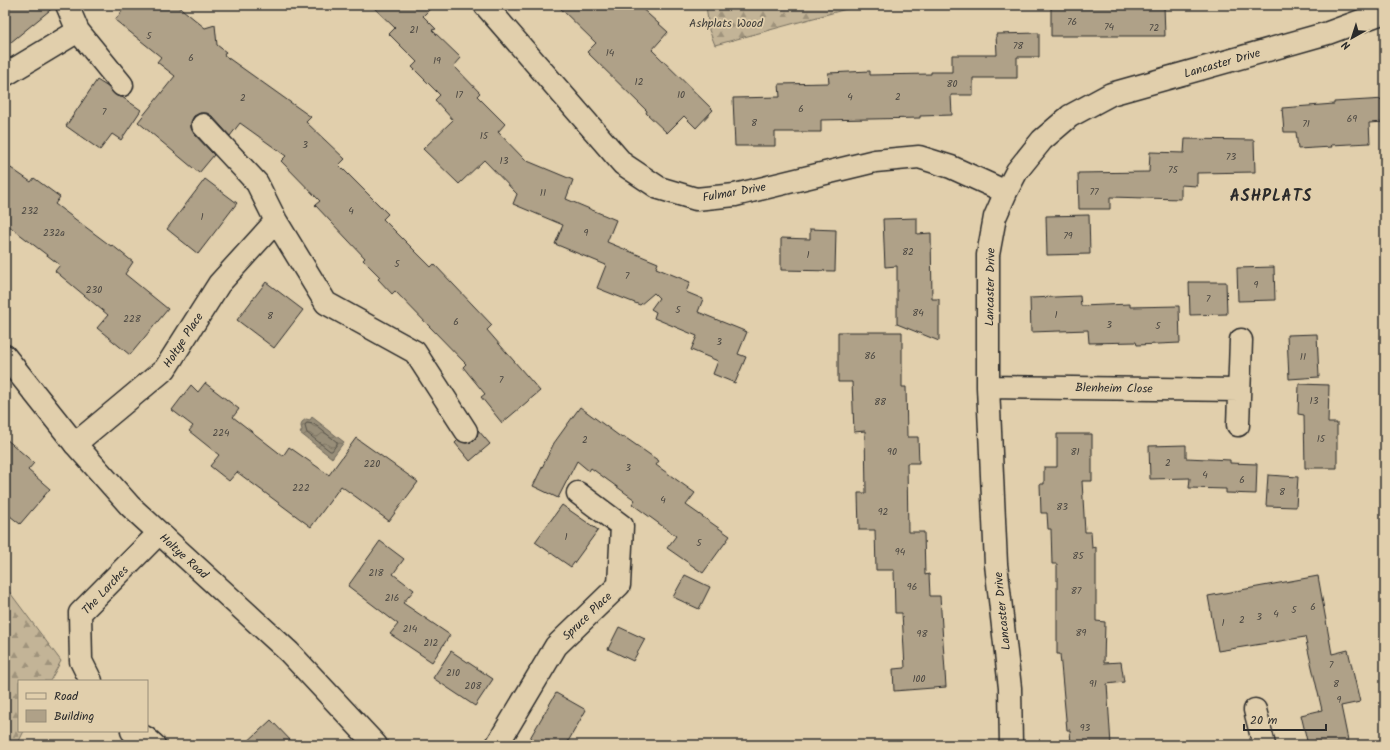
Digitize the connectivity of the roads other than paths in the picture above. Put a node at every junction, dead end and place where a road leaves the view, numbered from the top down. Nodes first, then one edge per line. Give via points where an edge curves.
1 (68, 5) edge
2 (485, 5) edge
3 (1385, 12) edge
4 (78, 31) junction
5 (5, 75) edge
6 (122, 85) dead end
7 (203, 125) dead end
8 (1006, 192) junction
9 (276, 221) junction
10 (1241, 340) dead end
11 (5, 356) edge
12 (988, 387) junction
13 (1239, 390) junction
14 (1238, 425) dead end
15 (466, 431) dead end
16 (75, 444) junction
17 (578, 493) dead end
18 (159, 533) junction
19 (90, 680) edge
20 (1255, 710) dead end
21 (134, 732) edge
22 (154, 745) edge
23 (376, 745) edge
24 (497, 745) edge
25 (1011, 745) edge
26 (1264, 745) edge

1 - 4 street
2 - 8 street, Fulmar Drive via 623,164 659,188 696,199 735,195 875,161 919,157 951,167
3 - 8 street, Lancaster Drive via 1328,33 1111,94 1070,116 1042,140 1017,171
4 - 5 street
4 - 6 street
7 - 9 street via 257,183
8 - 12 street, Lancaster Drive via 995,217 988,255
9 - 15 street via 326,303 415,352
9 - 16 street, Holtye Place via 219,284 165,369
10 - 13 street
11 - 16 street, Holtye Road
12 - 13 street, Blenheim Close
12 - 25 street, Lancaster Drive via 996,564 1010,688
13 - 14 street
16 - 18 street, Holtye Road via 130,506
17 - 24 street, Spruce Place via 622,526 619,585 556,646
18 - 19 street, The Larches via 80,613 81,661
18 - 23 street, Holtye Road via 289,652
20 - 26 street
21 - 22 street

